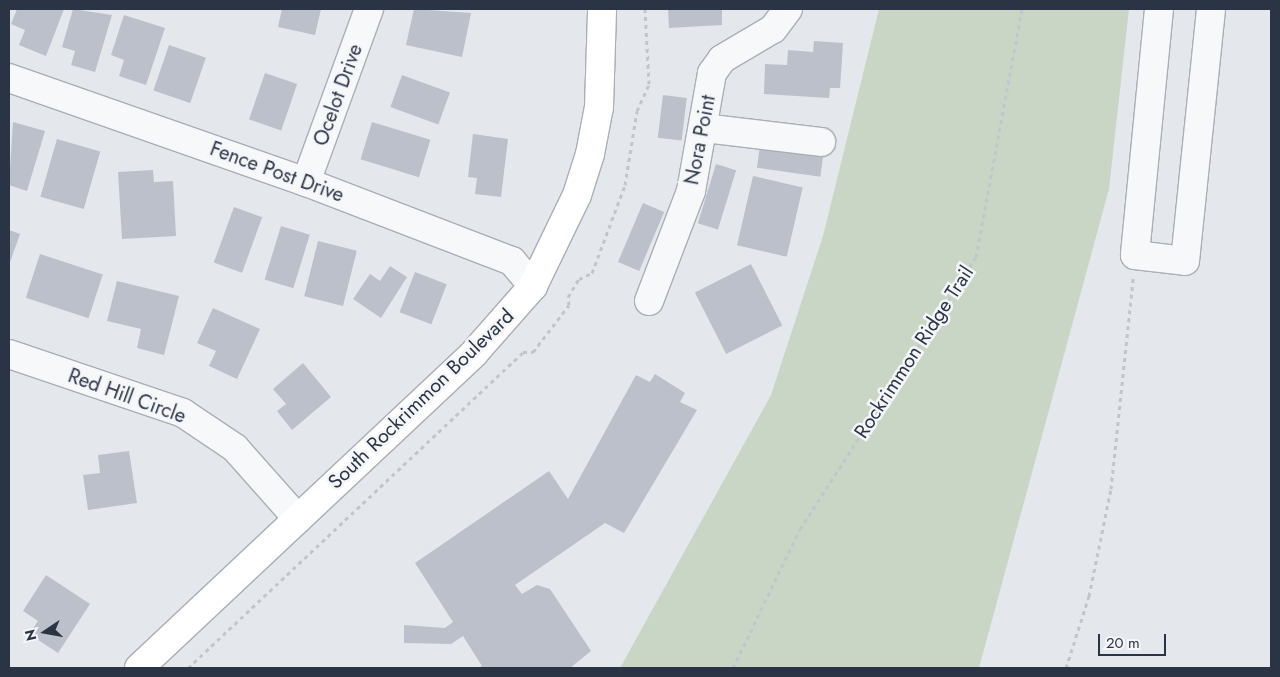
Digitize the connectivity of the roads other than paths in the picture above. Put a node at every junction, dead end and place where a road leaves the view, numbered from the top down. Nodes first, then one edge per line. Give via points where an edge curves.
1 (369, 9) edge
2 (602, 9) edge
3 (788, 9) edge
4 (1159, 9) edge
5 (1211, 9) edge
6 (9, 78) edge
7 (704, 128) junction
8 (821, 142) dead end
9 (306, 182) junction
10 (533, 286) junction
11 (649, 301) dead end
12 (9, 354) edge
13 (298, 519) junction
14 (139, 668) edge

1 - 9 street, Ocelot Drive
2 - 10 main road, South Rockrimmon Boulevard via 599,107 590,154 577,195
3 - 7 street, Nora Point via 773,29 722,59 712,73
4 - 5 street via 1135,255 1185,261
6 - 9 street, Fence Post Drive
7 - 8 street
7 - 11 street, Nora Point via 692,191
9 - 10 street, Fence Post Drive via 512,261
10 - 13 main road, South Rockrimmon Boulevard via 475,352
12 - 13 street, Red Hill Circle via 183,413 236,448
13 - 14 main road, South Rockrimmon Boulevard

